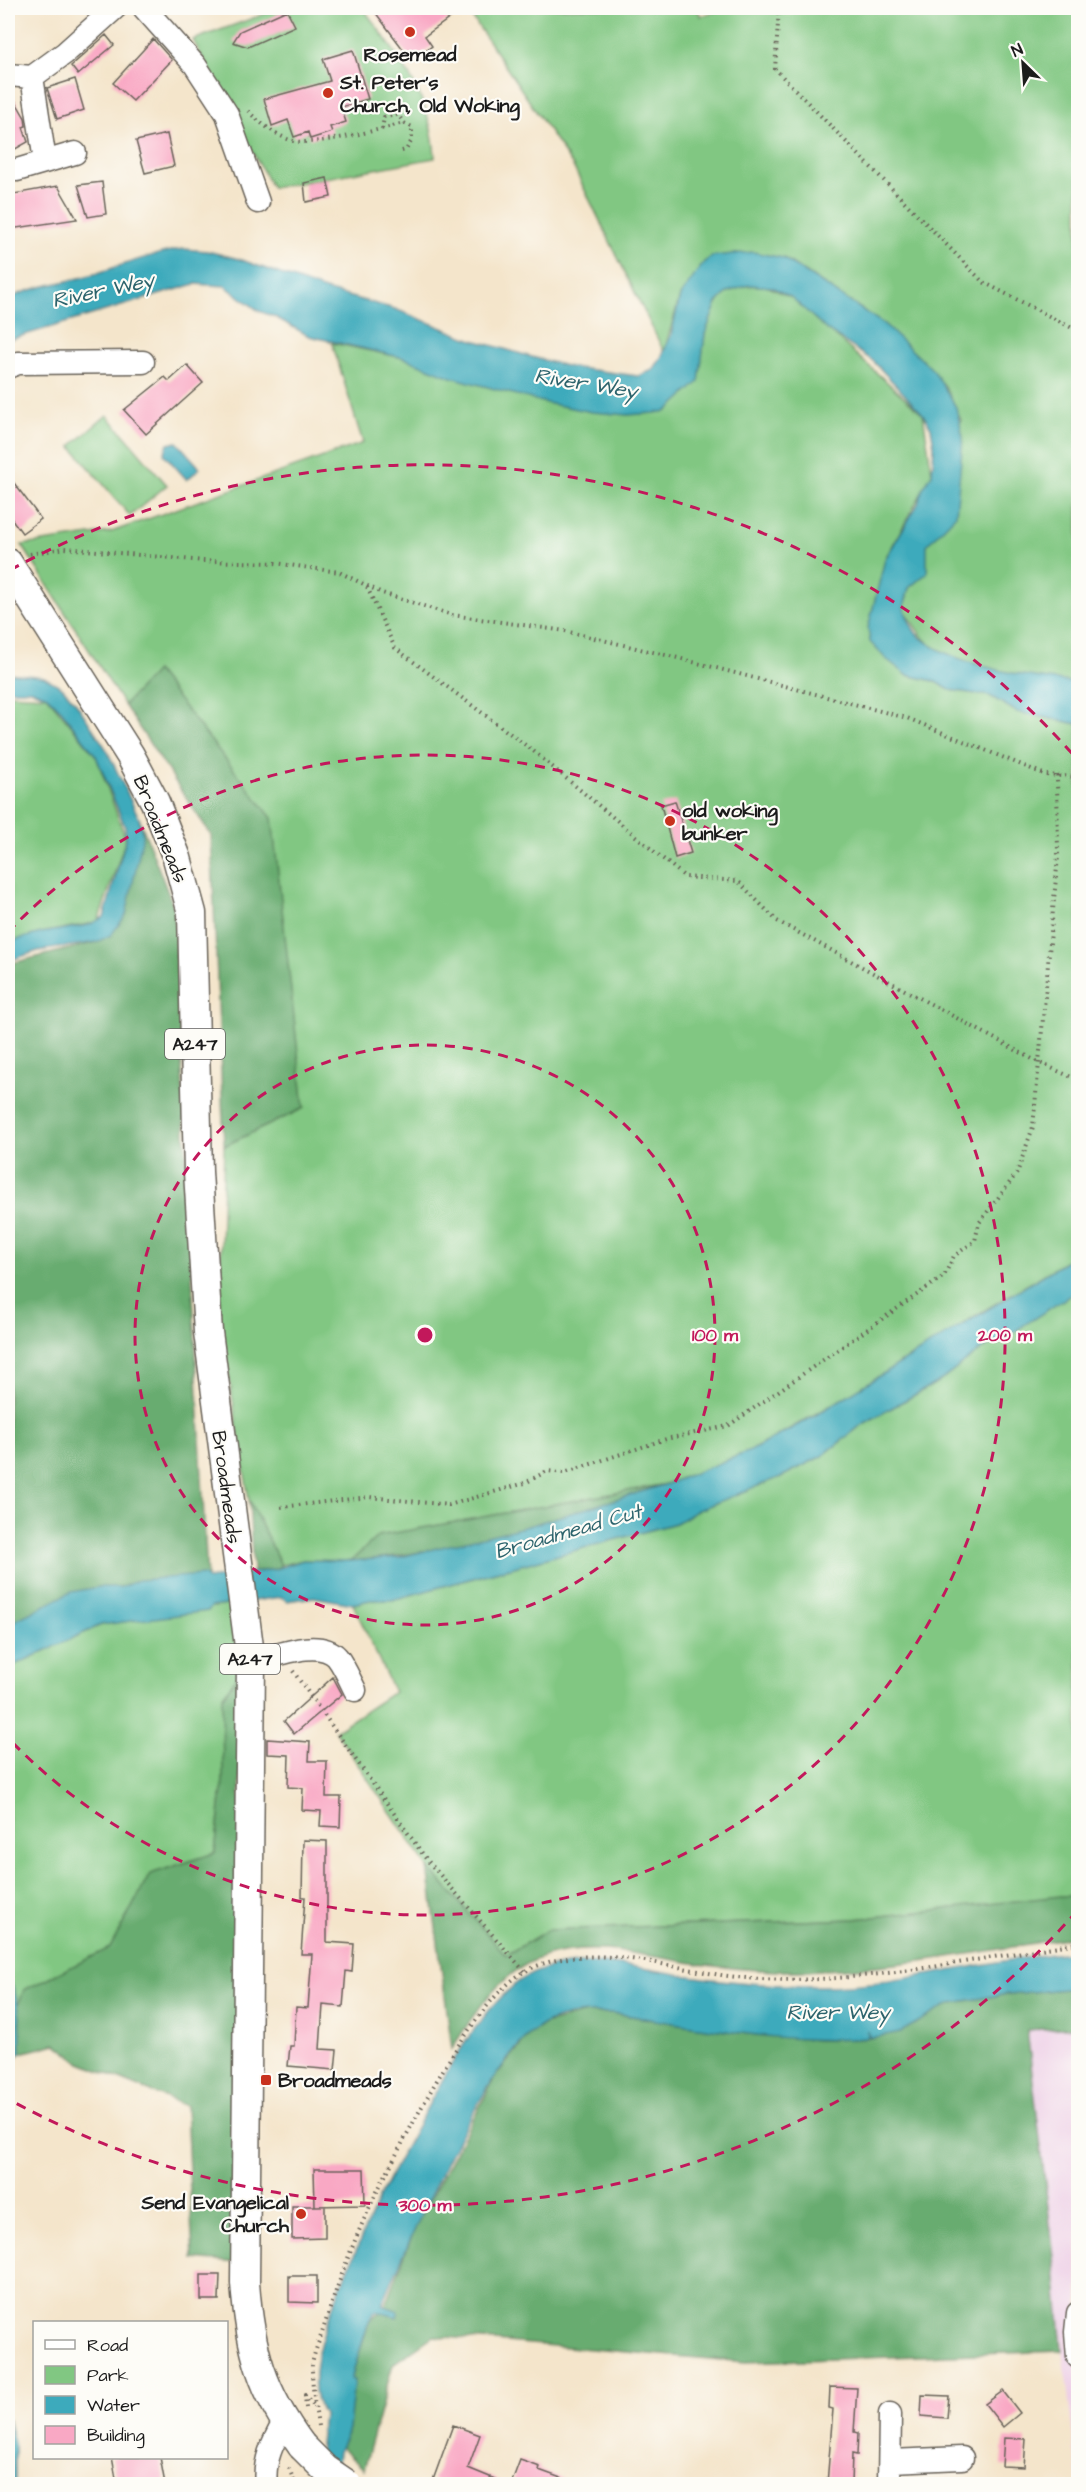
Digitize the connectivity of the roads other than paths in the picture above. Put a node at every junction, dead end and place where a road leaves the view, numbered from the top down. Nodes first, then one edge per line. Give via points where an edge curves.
1 (114, 8) edge
2 (144, 8) edge
3 (8, 75) edge
4 (32, 77) junction
5 (75, 153) dead end
6 (45, 161) junction
7 (17, 170) dead end
8 (258, 202) dead end
9 (143, 362) dead end
10 (8, 367) edge
11 (18, 559) edge
12 (250, 1662) junction
13 (356, 1690) dead end
14 (1078, 2313) edge
15 (1078, 2357) edge
16 (890, 2414) dead end
17 (284, 2422) junction
18 (962, 2458) dead end
19 (891, 2461) junction
20 (266, 2484) edge
21 (347, 2484) edge
22 (889, 2484) edge

1 - 4 street
2 - 8 street via 195,65 227,114
3 - 4 street
4 - 6 street
5 - 6 street
6 - 7 street
9 - 10 street via 18,363
11 - 12 main road, Broadmeads / A247 via 155,802 177,858 192,913 203,1264 217,1413
12 - 13 street via 313,1648 326,1649 337,1658
12 - 17 main road, Broadmeads / A247 via 245,2283 248,2332 261,2376
14 - 15 street
16 - 19 street
17 - 20 street via 271,2446 264,2472
17 - 21 main road, Broadmeads / A247, bridge via 325,2469
18 - 19 street
19 - 22 street

